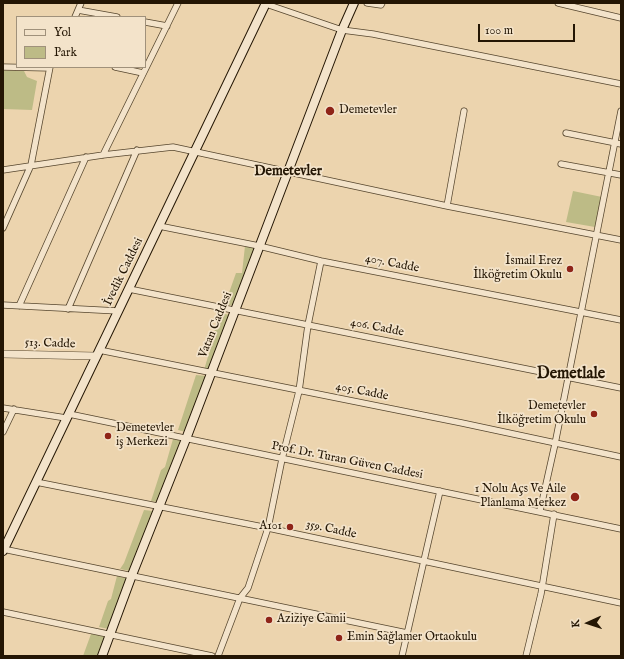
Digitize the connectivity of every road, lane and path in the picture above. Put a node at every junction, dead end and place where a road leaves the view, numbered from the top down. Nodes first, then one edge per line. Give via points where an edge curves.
1 (81, 3) edge
2 (178, 3) edge
3 (266, 3) edge
4 (354, 3) edge
5 (367, 3) edge
6 (382, 3) edge
7 (558, 3) edge
8 (78, 10) junction
9 (75, 16) edge
10 (111, 16) edge
11 (621, 18) edge
12 (146, 22) edge
13 (167, 26) junction
14 (342, 30) junction
15 (3, 67) edge
16 (16, 67) edge
17 (146, 67) edge
18 (50, 68) edge
19 (120, 68) edge
20 (146, 68) edge
21 (143, 73) junction
22 (621, 84) edge
23 (464, 111) dead end
24 (621, 111) edge
25 (566, 133) dead end
26 (618, 143) edge
27 (137, 150) junction
28 (194, 152) junction
29 (103, 155) junction
30 (86, 157) junction
31 (561, 164) dead end
32 (31, 165) junction
33 (3, 170) edge
34 (288, 172) junction
35 (609, 173) junction
36 (621, 175) edge
37 (447, 206) junction
38 (159, 226) junction
39 (3, 228) edge
40 (597, 236) junction
41 (621, 240) edge
42 (259, 246) junction
43 (321, 261) junction
44 (129, 288) junction
45 (3, 305) edge
46 (20, 306) junction
47 (68, 308) junction
48 (236, 310) junction
49 (118, 311) junction
50 (581, 312) junction
51 (621, 320) edge
52 (308, 325) junction
53 (98, 353) junction
54 (3, 354) edge
55 (210, 373) junction
56 (568, 377) junction
57 (621, 388) edge
58 (299, 391) junction
59 (3, 408) edge
60 (14, 409) junction
61 (67, 416) junction
62 (3, 432) edge
63 (186, 439) junction
64 (555, 444) junction
65 (621, 457) edge
66 (282, 459) junction
67 (36, 482) junction
68 (440, 491) junction
69 (159, 506) junction
70 (540, 511) junction
71 (554, 514) junction
72 (268, 528) junction
73 (621, 529) edge
74 (3, 549) edge
75 (424, 561) junction
76 (132, 575) junction
77 (542, 586) junction
78 (240, 598) junction
79 (621, 603) edge
80 (3, 612) edge
81 (111, 633) junction
82 (407, 633) junction
83 (102, 656) edge
84 (212, 656) edge
85 (218, 656) edge
86 (402, 656) edge
87 (526, 656) edge

1 - 8 street
2 - 13 street
3 - 14 street
3 - 28 main road, İvedik Caddesi
4 - 14 main road, Vatan Caddesi
5 - 6 street
7 - 11 street
8 - 9 street
8 - 10 street
12 - 13 street
13 - 17 street
14 - 22 street
14 - 34 main road, Vatan Caddesi
15 - 16 street
18 - 32 street
19 - 21 street
20 - 21 street
21 - 29 street
23 - 37 street
24 - 26 street
25 - 26 street
26 - 35 street
27 - 28 street via 168,146
27 - 29 street
27 - 47 street
28 - 34 street
28 - 38 main road, İvedik Caddesi
29 - 30 street
30 - 32 street
30 - 46 street
31 - 35 street
32 - 33 street
32 - 39 street
34 - 37 street
34 - 42 main road, Vatan Caddesi
35 - 36 street
35 - 40 street
37 - 40 street
38 - 42 street, 407. Cadde
38 - 44 main road, İvedik Caddesi
40 - 41 street
40 - 50 street
42 - 43 street, 407. Cadde
42 - 48 main road, Vatan Caddesi
43 - 50 street, 407. Cadde
43 - 52 street
44 - 48 street, 406. Cadde
44 - 49 main road, İvedik Caddesi
45 - 46 street
46 - 47 street
47 - 49 street
48 - 52 street, 406. Cadde
48 - 55 main road, Vatan Caddesi
49 - 53 main road, İvedik Caddesi
50 - 51 street, 407. Cadde
50 - 56 street
52 - 56 street, 406. Cadde
52 - 58 street
53 - 54 street, 513. Cadde
53 - 55 street, 405. Cadde
53 - 61 main road, İvedik Caddesi
55 - 58 street, 405. Cadde
55 - 63 main road, Vatan Caddesi
56 - 57 street, 406. Cadde
56 - 64 street
58 - 64 street, 405. Cadde
58 - 66 street
59 - 60 street, Prof. Dr. Turan Güven Caddesi
60 - 61 street, Prof. Dr. Turan Güven Caddesi
60 - 62 street
61 - 63 street, Prof. Dr. Turan Güven Caddesi
61 - 67 main road, İvedik Caddesi
63 - 66 street, Prof. Dr. Turan Güven Caddesi
63 - 69 main road, Vatan Caddesi
64 - 65 street, 405. Cadde
64 - 70 street
66 - 68 street, Prof. Dr. Turan Güven Caddesi
66 - 72 street
67 - 69 street, 359. Cadde
67 - 74 main road, İvedik Caddesi
68 - 70 street, Prof. Dr. Turan Güven Caddesi
68 - 75 street
69 - 72 street, 359. Cadde
69 - 76 main road, Vatan Caddesi
70 - 71 street, Prof. Dr. Turan Güven Caddesi
71 - 73 street, Prof. Dr. Turan Güven Caddesi
71 - 77 street
72 - 75 street, 359. Cadde
72 - 78 street via 248,588
74 - 76 street
75 - 77 street, 359. Cadde
75 - 82 street
76 - 78 street
76 - 81 main road, Vatan Caddesi
77 - 79 street, 359. Cadde
77 - 87 street
78 - 82 street
78 - 85 street
80 - 81 street
81 - 83 main road, Vatan Caddesi
81 - 84 street
82 - 86 street

